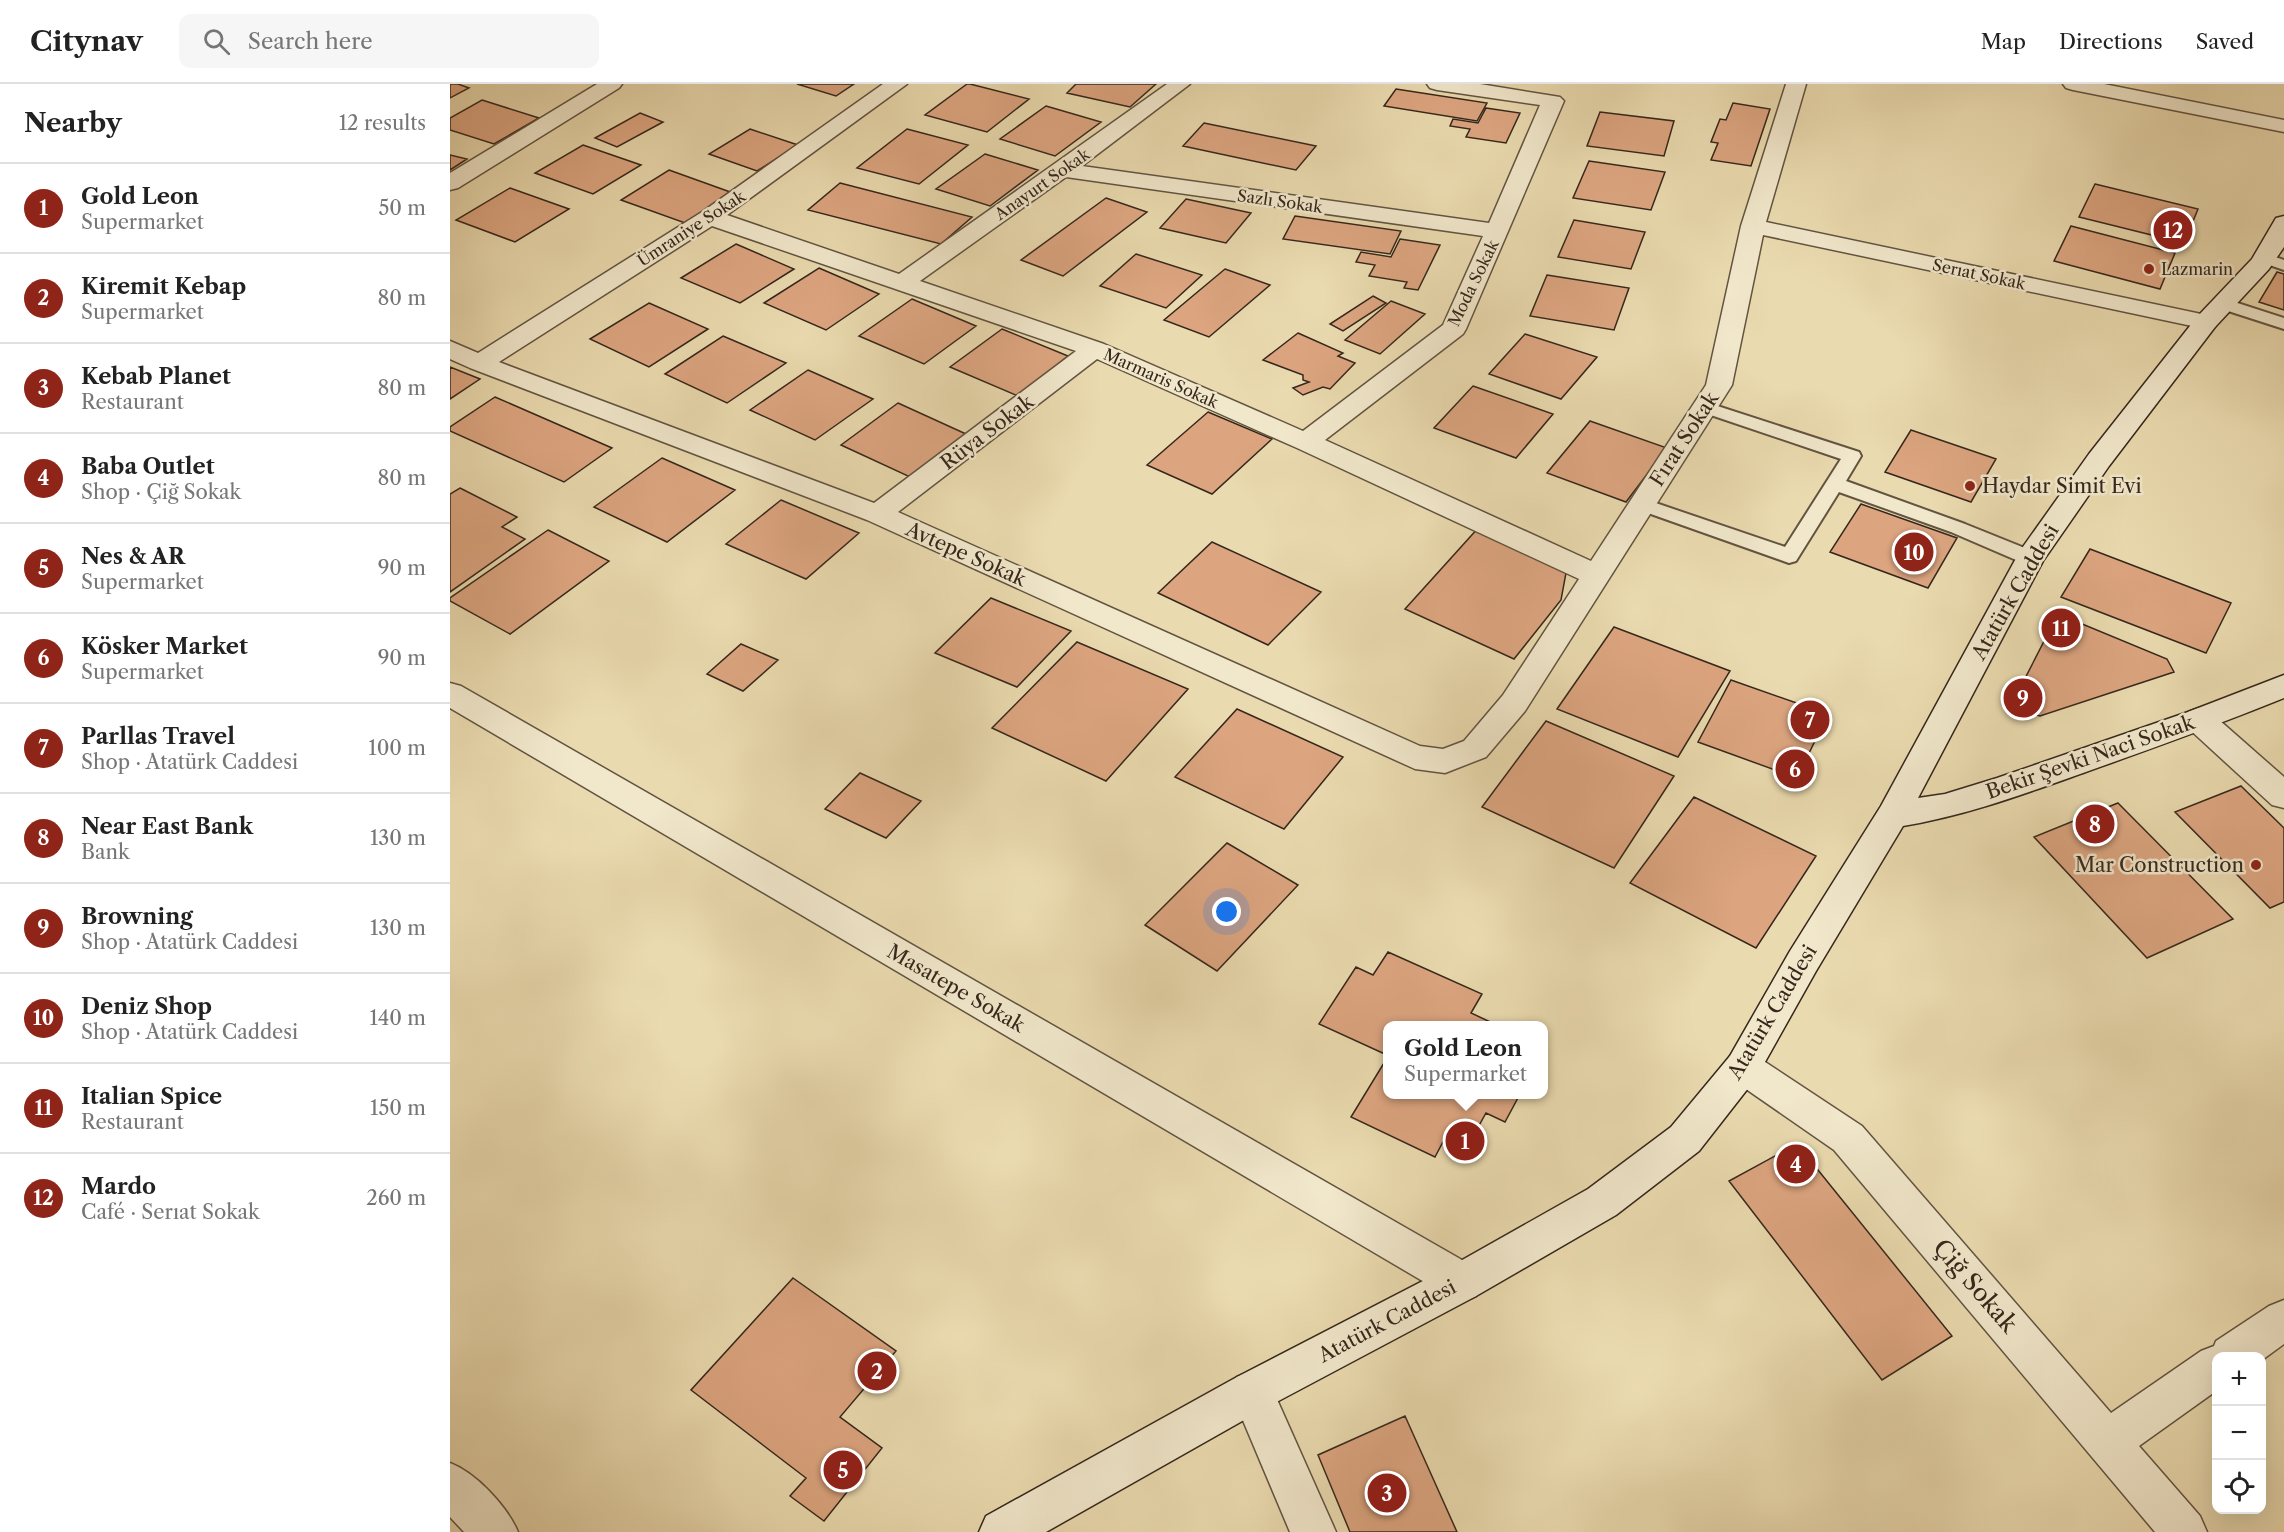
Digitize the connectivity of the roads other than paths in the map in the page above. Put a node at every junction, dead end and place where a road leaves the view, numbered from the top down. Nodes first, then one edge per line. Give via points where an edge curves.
1 (612, 84) edge
2 (897, 84) edge
3 (1180, 84) edge
4 (1437, 84) edge
5 (1796, 84) edge
6 (2073, 84) edge
7 (2284, 126) edge
8 (1062, 170) junction
9 (450, 183) edge
10 (710, 217) junction
11 (1753, 226) junction
12 (1498, 231) junction
13 (2282, 232) edge
14 (2274, 262) edge
15 (903, 282) junction
16 (2215, 313) junction
17 (2284, 324) edge
18 (450, 349) edge
19 (1095, 349) junction
20 (479, 363) junction
21 (1705, 407) junction
22 (1306, 442) junction
23 (1834, 483) junction
24 (1641, 504) junction
25 (877, 514) junction
26 (2030, 558) junction
27 (1597, 575) junction
28 (2284, 686) edge
29 (450, 694) edge
30 (2199, 720) junction
31 (1475, 749) joint
32 (2284, 796) edge
33 (1893, 815) junction
34 (1743, 1067) junction
35 (1462, 1282) junction
36 (2284, 1320) edge
37 (2237, 1352) edge
38 (2212, 1369) edge
39 (1252, 1392) junction
40 (2108, 1441) junction
41 (450, 1485) edge
42 (495, 1532) edge
43 (1002, 1532) edge
44 (1313, 1532) edge
45 (2184, 1532) edge

1 - 9 street
2 - 10 street, Ümraniye Sokak
3 - 8 street, Anayurt Sokak
4 - 12 street, Moda Sokak via 1553,101
5 - 11 street, Fırat Sokak
6 - 7 street
8 - 12 street, Sazlı Sokak
8 - 15 street, Anayurt Sokak
10 - 15 street, Marmaris Sokak
10 - 20 street, Ümraniye Sokak
11 - 16 street, Serıat Sokak
11 - 21 street, Fırat Sokak via 1719,386
12 - 22 street, Moda Sokak via 1454,329
13 - 14 street, Atatürk Caddesi
14 - 16 street, Atatürk Caddesi
15 - 19 street, Marmaris Sokak
16 - 17 lane
16 - 26 street, Atatürk Caddesi via 2099,460
18 - 20 street, Avtepe Sokak
19 - 22 street, Marmaris Sokak
19 - 25 street, Rüya Sokak
20 - 25 street, Avtepe Sokak
21 - 23 lane via 1852,456
21 - 24 street, Fırat Sokak
22 - 27 street, Marmaris Sokak
23 - 24 lane via 1789,556
23 - 26 lane
24 - 27 street, Fırat Sokak
25 - 31 street, Avtepe Sokak via 1415,757 1445,761
26 - 33 street, Atatürk Caddesi
27 - 31 street, Fırat Sokak via 1514,703
28 - 30 street, Bekir Şevki Naci Sokak
29 - 35 street, Masatepe Sokak
30 - 32 street
30 - 33 street, Bekir Şevki Naci Sokak via 1945,807
33 - 34 street, Atatürk Caddesi
34 - 35 street, Atatürk Caddesi via 1685,1139 1602,1202
34 - 40 street, Çiğ Sokak via 1848,1138
35 - 39 street, Atatürk Caddesi
36 - 37 street
38 - 40 street
39 - 43 street, Atatürk Caddesi
39 - 44 street
40 - 45 street, Çiğ Sokak
41 - 42 street

